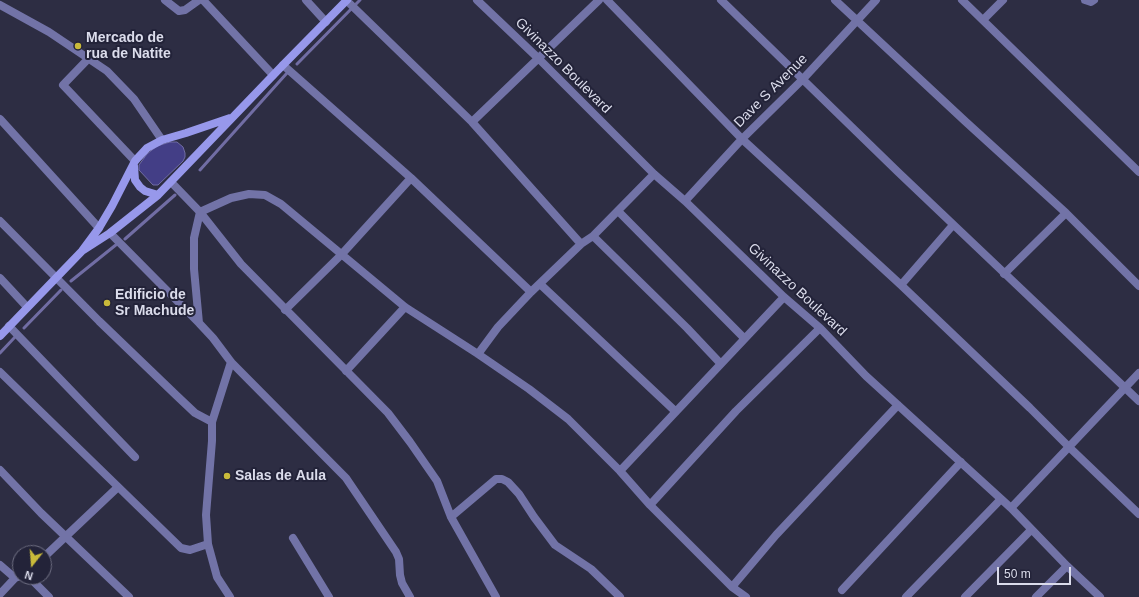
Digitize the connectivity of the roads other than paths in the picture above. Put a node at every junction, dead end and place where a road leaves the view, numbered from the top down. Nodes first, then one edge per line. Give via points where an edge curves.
1 (165, 0) edge
2 (199, 0) edge
3 (203, 0) edge
4 (306, 0) edge
5 (347, 0) edge
6 (477, 0) edge
7 (599, 0) edge
8 (607, 0) edge
9 (721, 0) edge
10 (836, 0) edge
11 (876, 0) edge
12 (962, 0) edge
13 (1003, 0) edge
14 (1085, 0) edge
15 (1094, 0) edge
16 (0, 6) edge
17 (857, 20) junction
18 (983, 20) junction
19 (326, 22) junction
20 (88, 58) junction
21 (539, 59) junction
22 (283, 64) junction
23 (274, 75) junction
24 (803, 79) junction
25 (233, 117) junction
26 (0, 119) edge
27 (472, 122) junction
28 (742, 139) junction
29 (162, 140) junction
30 (135, 161) junction
31 (1139, 172) edge
32 (654, 174) junction
33 (411, 178) junction
34 (171, 182) junction
35 (158, 195) junction
36 (685, 201) junction
37 (618, 211) junction
38 (200, 212) junction
39 (1066, 213) junction
40 (0, 221) edge
41 (953, 225) junction
42 (99, 228) junction
43 (110, 233) junction
44 (593, 236) junction
45 (582, 244) junction
46 (82, 251) junction
47 (341, 255) junction
48 (1004, 274) junction
49 (0, 278) edge
50 (55, 278) junction
51 (540, 284) junction
52 (900, 285) junction
53 (1139, 286) edge
54 (531, 292) junction
55 (784, 297) junction
56 (27, 307) junction
57 (405, 307) junction
58 (285, 310) junction
59 (199, 323) junction
60 (9, 326) junction
61 (820, 328) junction
62 (0, 336) edge
63 (744, 338) junction
64 (478, 354) junction
65 (231, 362) junction
66 (720, 363) junction
67 (346, 371) junction
68 (0, 372) edge
69 (1139, 373) edge
70 (1125, 387) junction
71 (1139, 401) edge
72 (898, 404) junction
73 (675, 411) junction
74 (212, 422) junction
75 (1069, 447) junction
76 (135, 457) dead end
77 (961, 462) junction
78 (0, 470) edge
79 (620, 471) junction
80 (118, 487) junction
81 (1001, 499) junction
82 (650, 505) junction
83 (1011, 508) junction
84 (1139, 514) edge
85 (451, 517) junction
86 (1031, 530) junction
87 (66, 536) junction
88 (293, 538) dead end
89 (208, 544) junction
90 (52, 549) edge
91 (0, 565) edge
92 (1067, 566) junction
93 (12, 573) edge
94 (12, 583) edge
95 (37, 585) edge
96 (732, 587) junction
97 (842, 590) dead end
98 (0, 594) edge
99 (49, 597) edge
100 (129, 597) edge
101 (230, 597) edge
102 (329, 597) edge
103 (410, 597) edge
104 (496, 597) edge
105 (620, 597) edge
106 (746, 597) edge
107 (906, 597) edge
108 (965, 597) edge
109 (1036, 597) edge
110 (1100, 597) edge

1 - 2 street via 179,11 186,10
3 - 23 street
4 - 19 street
5 - 19 street
5 - 27 street
6 - 21 street, Givinazzo Boulevard
7 - 21 street
8 - 28 street
9 - 24 street
10 - 17 street
11 - 17 street, Dave S Avenue
12 - 18 street
13 - 18 street
14 - 15 street
16 - 20 street via 49,32
17 - 24 street, Dave S Avenue
17 - 39 street
18 - 31 street
19 - 22 street
20 - 29 street via 107,71 125,89
20 - 30 street via 63,85
21 - 27 street
21 - 32 street, Givinazzo Boulevard
22 - 23 street
22 - 33 street
23 - 25 street
24 - 28 street, Dave S Avenue
24 - 41 street
25 - 29 street
25 - 34 street
26 - 42 street
27 - 45 street
28 - 36 street, Dave S Avenue
28 - 52 street
29 - 30 street via 147,148
30 - 35 street via 135,180 145,191
30 - 42 street
32 - 36 street, Givinazzo Boulevard
32 - 37 street
33 - 47 street
33 - 54 street
34 - 35 street
34 - 38 street
35 - 43 street
36 - 55 street, Givinazzo Boulevard
37 - 44 street
37 - 63 street
38 - 47 street via 231,198 249,194 265,195 304,222
38 - 58 street via 241,264
38 - 59 street via 194,238
39 - 48 street
39 - 53 street
40 - 50 street
41 - 48 street
41 - 52 street
42 - 46 street
43 - 46 street
43 - 59 street
44 - 45 street
44 - 66 street
45 - 51 street
46 - 50 street
47 - 57 street
47 - 58 street
48 - 70 street
49 - 56 street
50 - 56 street
50 - 74 street via 195,413
51 - 54 street
51 - 73 street
52 - 75 street
54 - 64 street via 498,326
55 - 61 street, Givinazzo Boulevard
55 - 63 street
56 - 60 street
57 - 64 street
57 - 67 street
58 - 67 street
59 - 65 street
60 - 62 street
60 - 76 street
61 - 72 street, Givinazzo Boulevard via 866,376
61 - 82 street via 736,412
63 - 66 street
64 - 79 street via 530,389 568,419
65 - 74 street
65 - 103 street via 346,478 396,552 402,582
66 - 73 street
67 - 85 street via 388,413 410,442 436,481
68 - 80 street
69 - 70 street
70 - 71 street
70 - 75 street
72 - 77 street, Givinazzo Boulevard
72 - 96 street via 776,535
73 - 79 street
74 - 89 street via 206,515
75 - 83 street
75 - 84 street
77 - 81 street, Givinazzo Boulevard
77 - 97 street
78 - 87 street
79 - 82 street
80 - 87 street
80 - 89 street via 181,548 190,550
81 - 83 street, Givinazzo Boulevard
81 - 107 street
82 - 96 street
83 - 86 street, Givinazzo Boulevard
85 - 104 street
85 - 105 street via 496,479 502,479 519,494 555,545 591,569
86 - 92 street, Givinazzo Boulevard
86 - 108 street
87 - 90 street
87 - 100 street
88 - 102 street
89 - 101 street via 217,577
91 - 93 street
92 - 109 street
92 - 110 street, Givinazzo Boulevard
94 - 98 street
95 - 99 street
96 - 106 street

